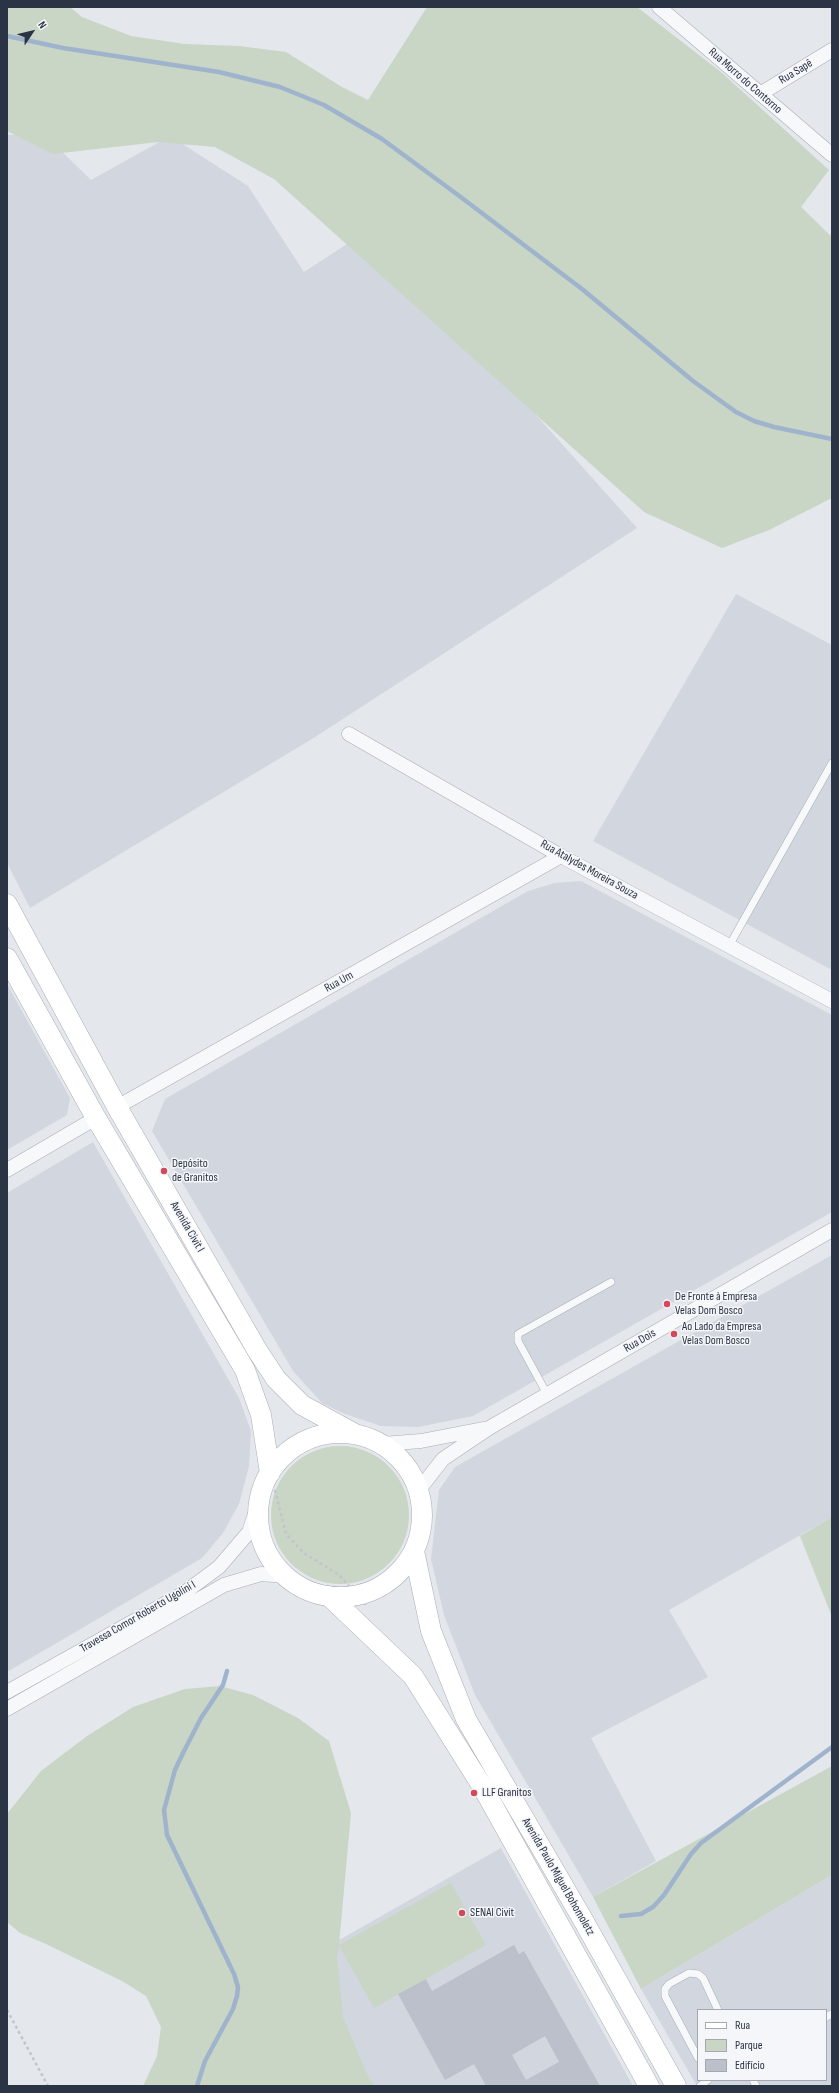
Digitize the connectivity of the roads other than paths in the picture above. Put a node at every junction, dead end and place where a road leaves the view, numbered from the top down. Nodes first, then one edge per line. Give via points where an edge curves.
1 (659, 7) edge
2 (832, 50) edge
3 (760, 94) junction
4 (832, 155) edge
5 (350, 734) dead end
6 (832, 763) edge
7 (561, 856) junction
8 (7, 904) edge
9 (729, 946) junction
10 (7, 958) edge
11 (832, 1001) edge
12 (117, 1107) junction
13 (96, 1118) junction
14 (7, 1170) edge
15 (832, 1230) edge
16 (611, 1282) dead end
17 (547, 1394) junction
18 (489, 1428) junction
19 (355, 1434) junction
20 (382, 1444) junction
21 (270, 1473) junction
22 (418, 1491) junction
23 (260, 1499) junction
24 (414, 1551) junction
25 (286, 1576) junction
26 (330, 1596) junction
27 (7, 1692) edge
28 (7, 1709) edge
29 (718, 2009) edge
30 (697, 2056) edge
31 (649, 2086) edge
32 (676, 2086) edge

1 - 3 street, Rua Morro do Contorno
2 - 3 street, Rua Sapê
3 - 4 street, Rua Morro do Contorno
5 - 7 street, Rua Atalydes Moreira Souza
6 - 9 lane
7 - 9 street, Rua Atalydes Moreira Souza
7 - 12 street, Rua Um
8 - 12 main road, Avenida Civit I
9 - 11 street, Rua Atalydes Moreira Souza
10 - 13 main road, Avenida Civit I
12 - 19 main road, Avenida Civit I via 276,1379 302,1405
13 - 14 street
13 - 21 main road, Avenida Civit I via 245,1370 261,1415
15 - 17 street, Rua Dois
16 - 17 lane via 518,1334 518,1341
17 - 18 street, Rua Dois
18 - 20 street, Rua Dois via 421,1441
18 - 22 street, Rua Dois via 443,1459
19 - 20 main road
19 - 21 main road via 330,1433 306,1440 285,1453
20 - 22 main road via 411,1474
21 - 23 main road
22 - 24 main road via 422,1521
23 - 25 main road via 258,1520 262,1541 272,1560
23 - 27 street, Travessa Comor Roberto Ugolini I via 249,1532 219,1567 184,1593
24 - 26 main road via 401,1570 384,1584 356,1595
24 - 32 main road, Avenida Paulo Miguel Bohomoletz via 431,1631 466,1718
25 - 26 main road via 306,1589
25 - 28 street, Travessa Comor Roberto Ugolini I via 261,1574 224,1585
26 - 31 main road, Avenida Paulo Miguel Bohomoletz via 413,1676 482,1786
29 - 30 lane via 703,1978 698,1974 689,1973 665,1989 665,1996

